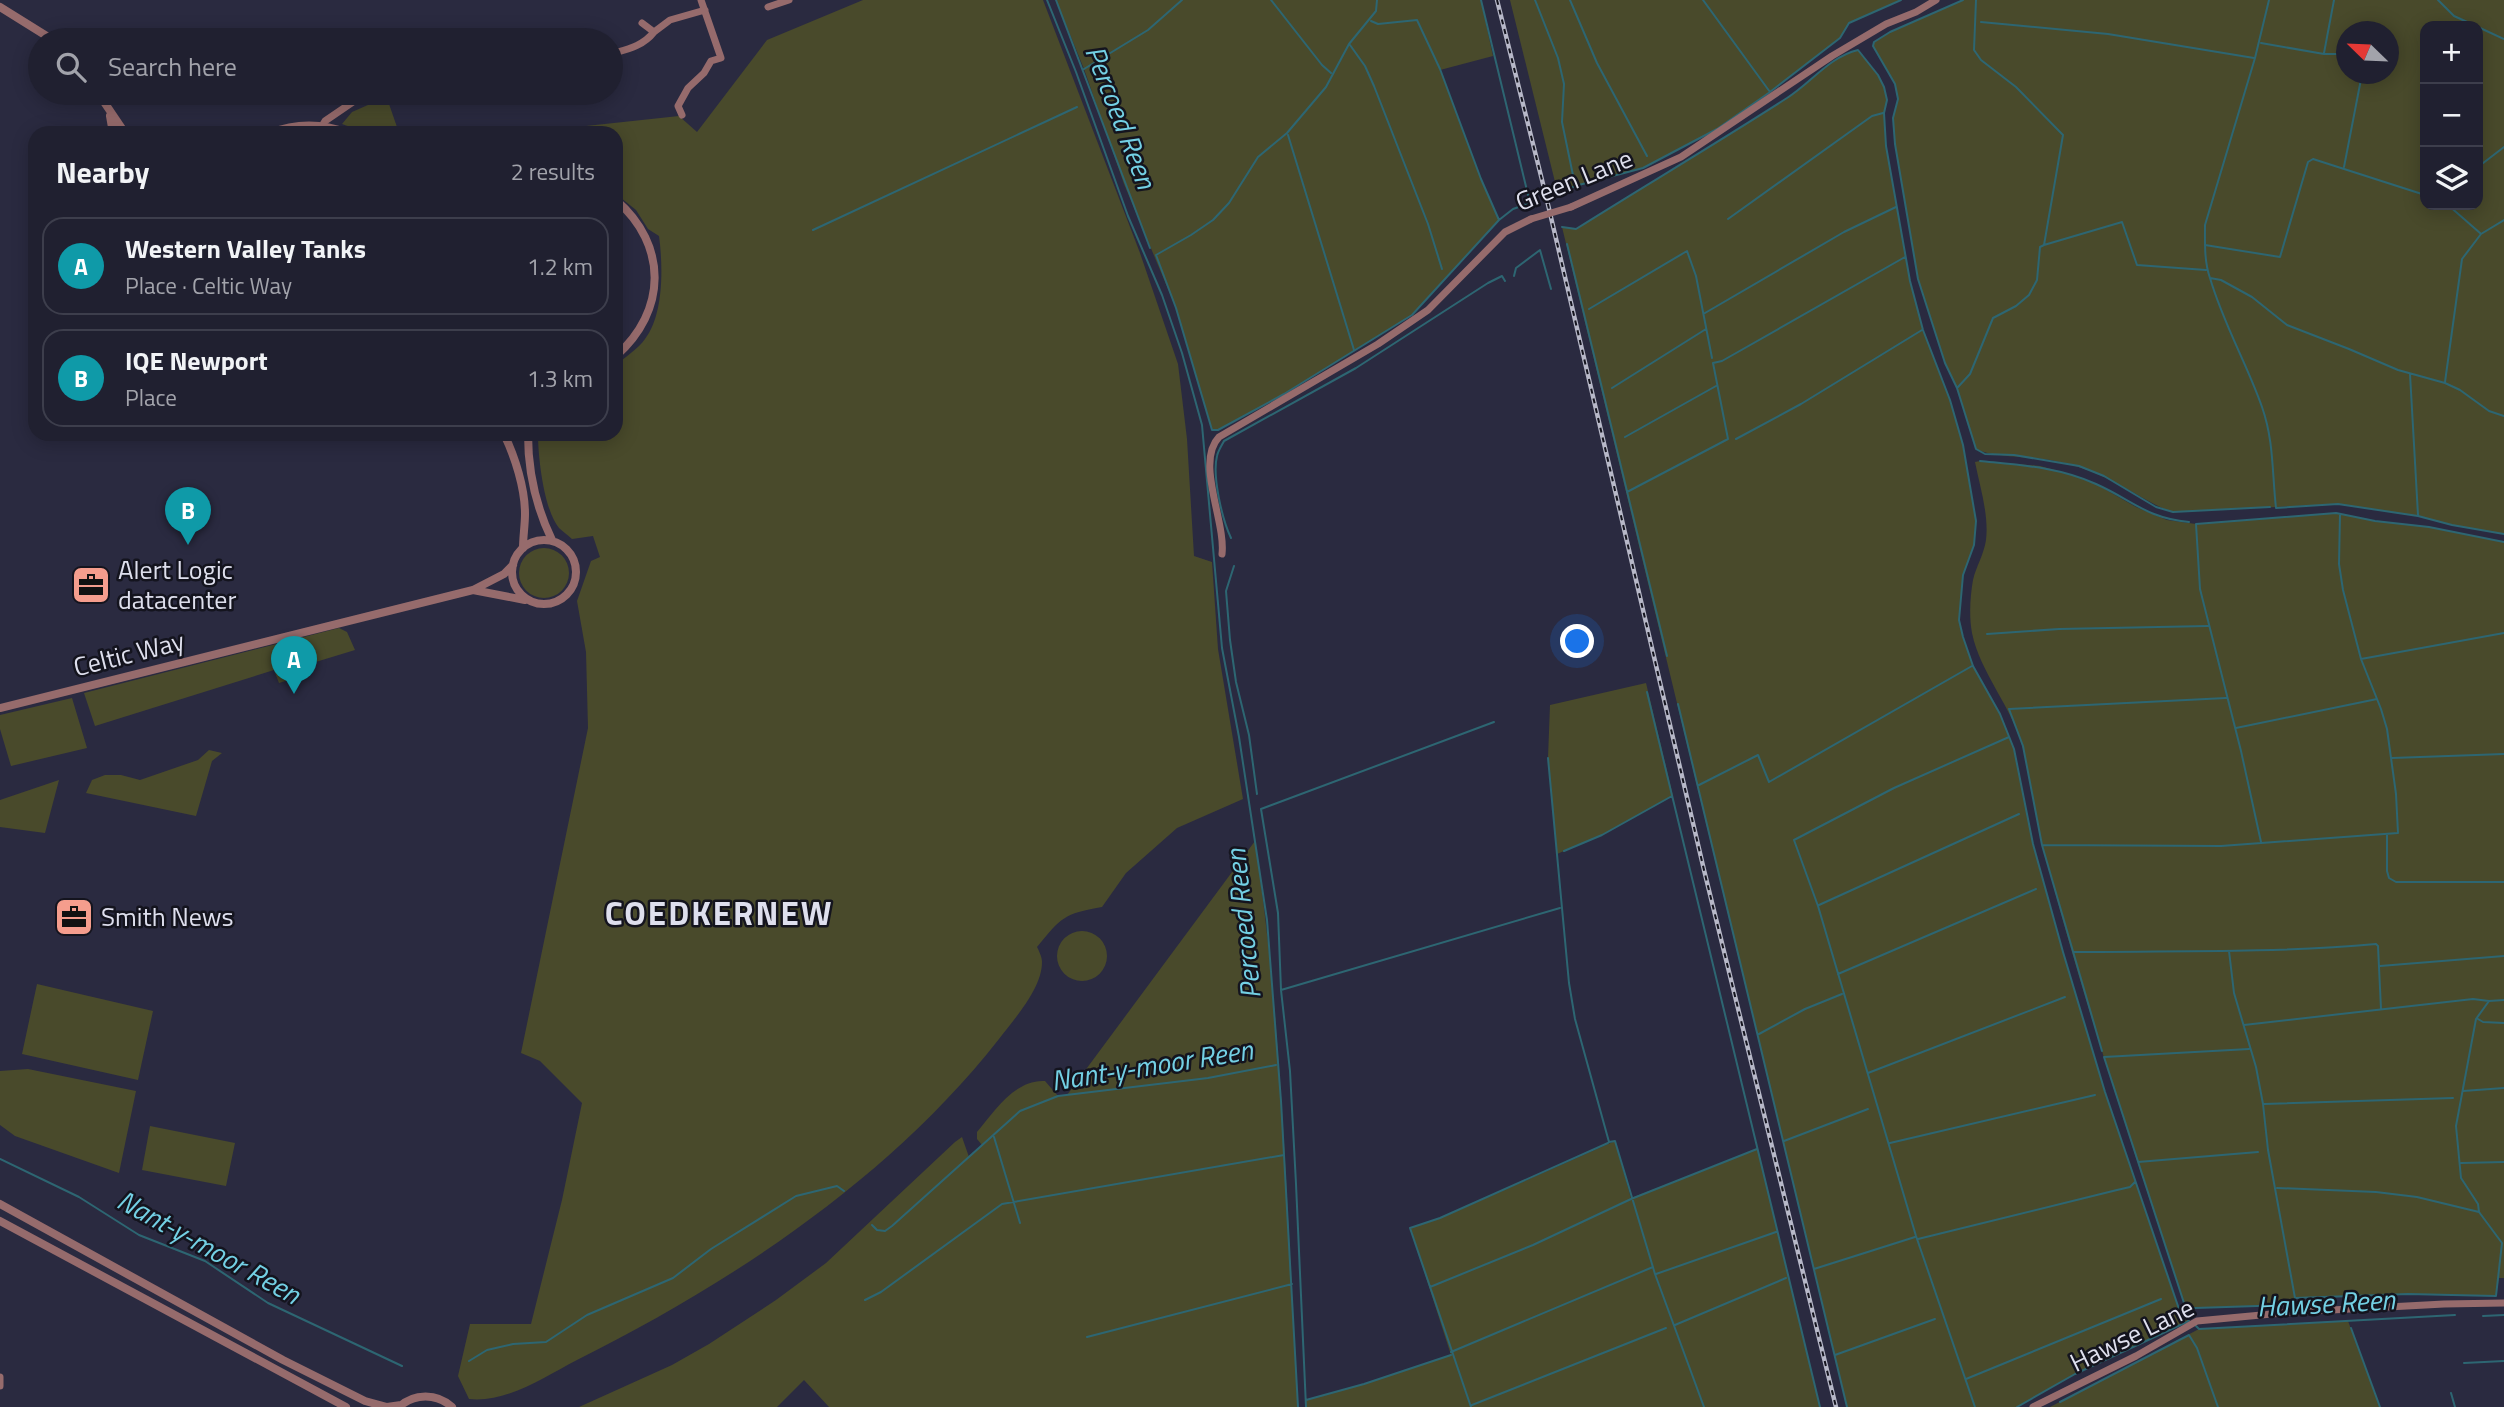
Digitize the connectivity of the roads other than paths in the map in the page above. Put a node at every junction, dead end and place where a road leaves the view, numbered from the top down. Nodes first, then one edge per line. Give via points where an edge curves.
1 (701, 0) edge
2 (789, 0) edge
3 (1936, 0) edge
4 (0, 7) edge
5 (768, 7) dead end
6 (705, 10) junction
7 (642, 23) dead end
8 (33, 28) edge
9 (654, 32) junction
10 (623, 50) edge
11 (105, 105) edge
12 (348, 105) edge
13 (108, 110) junction
14 (682, 115) dead end
15 (111, 126) edge
16 (120, 126) edge
17 (322, 126) edge
18 (623, 206) edge
19 (623, 349) edge
20 (507, 441) edge
21 (528, 441) edge
22 (552, 540) junction
23 (523, 548) junction
24 (1222, 554) dead end
25 (513, 565) junction
26 (473, 590) junction
27 (529, 601) junction
28 (0, 708) edge
29 (0, 1204) edge
30 (0, 1221) edge
31 (2504, 1303) edge
32 (0, 1377) edge
33 (0, 1386) edge
34 (400, 1406) edge
35 (346, 1407) edge
36 (452, 1407) edge
37 (2034, 1407) edge

1 - 6 street
2 - 5 street
3 - 24 street, Green Lane, bridge via 1832,56 1681,157 1571,208 1505,232 1428,310 1219,437 1209,454
4 - 8 street
6 - 9 street via 670,20
6 - 14 street via 721,58 711,61 688,88 678,106
7 - 9 street
9 - 10 street via 647,41
11 - 13 street
12 - 17 street
13 - 15 street
13 - 16 street
18 - 19 street via 644,234 655,284 643,327
20 - 23 street via 523,502
21 - 22 street, Celtic Way via 536,495
22 - 23 street via 541,539
22 - 27 street, Celtic Way via 572,555 575,584 554,603
23 - 25 street, Celtic Way
25 - 26 street, Celtic Way
25 - 27 street via 515,586
26 - 27 street, Celtic Way
26 - 28 street, Celtic Way
29 - 34 street via 283,1360 377,1406
30 - 35 street
31 - 37 street, Hawse Lane via 2294,1312 2193,1322
32 - 33 street
34 - 36 street via 421,1396 434,1396

